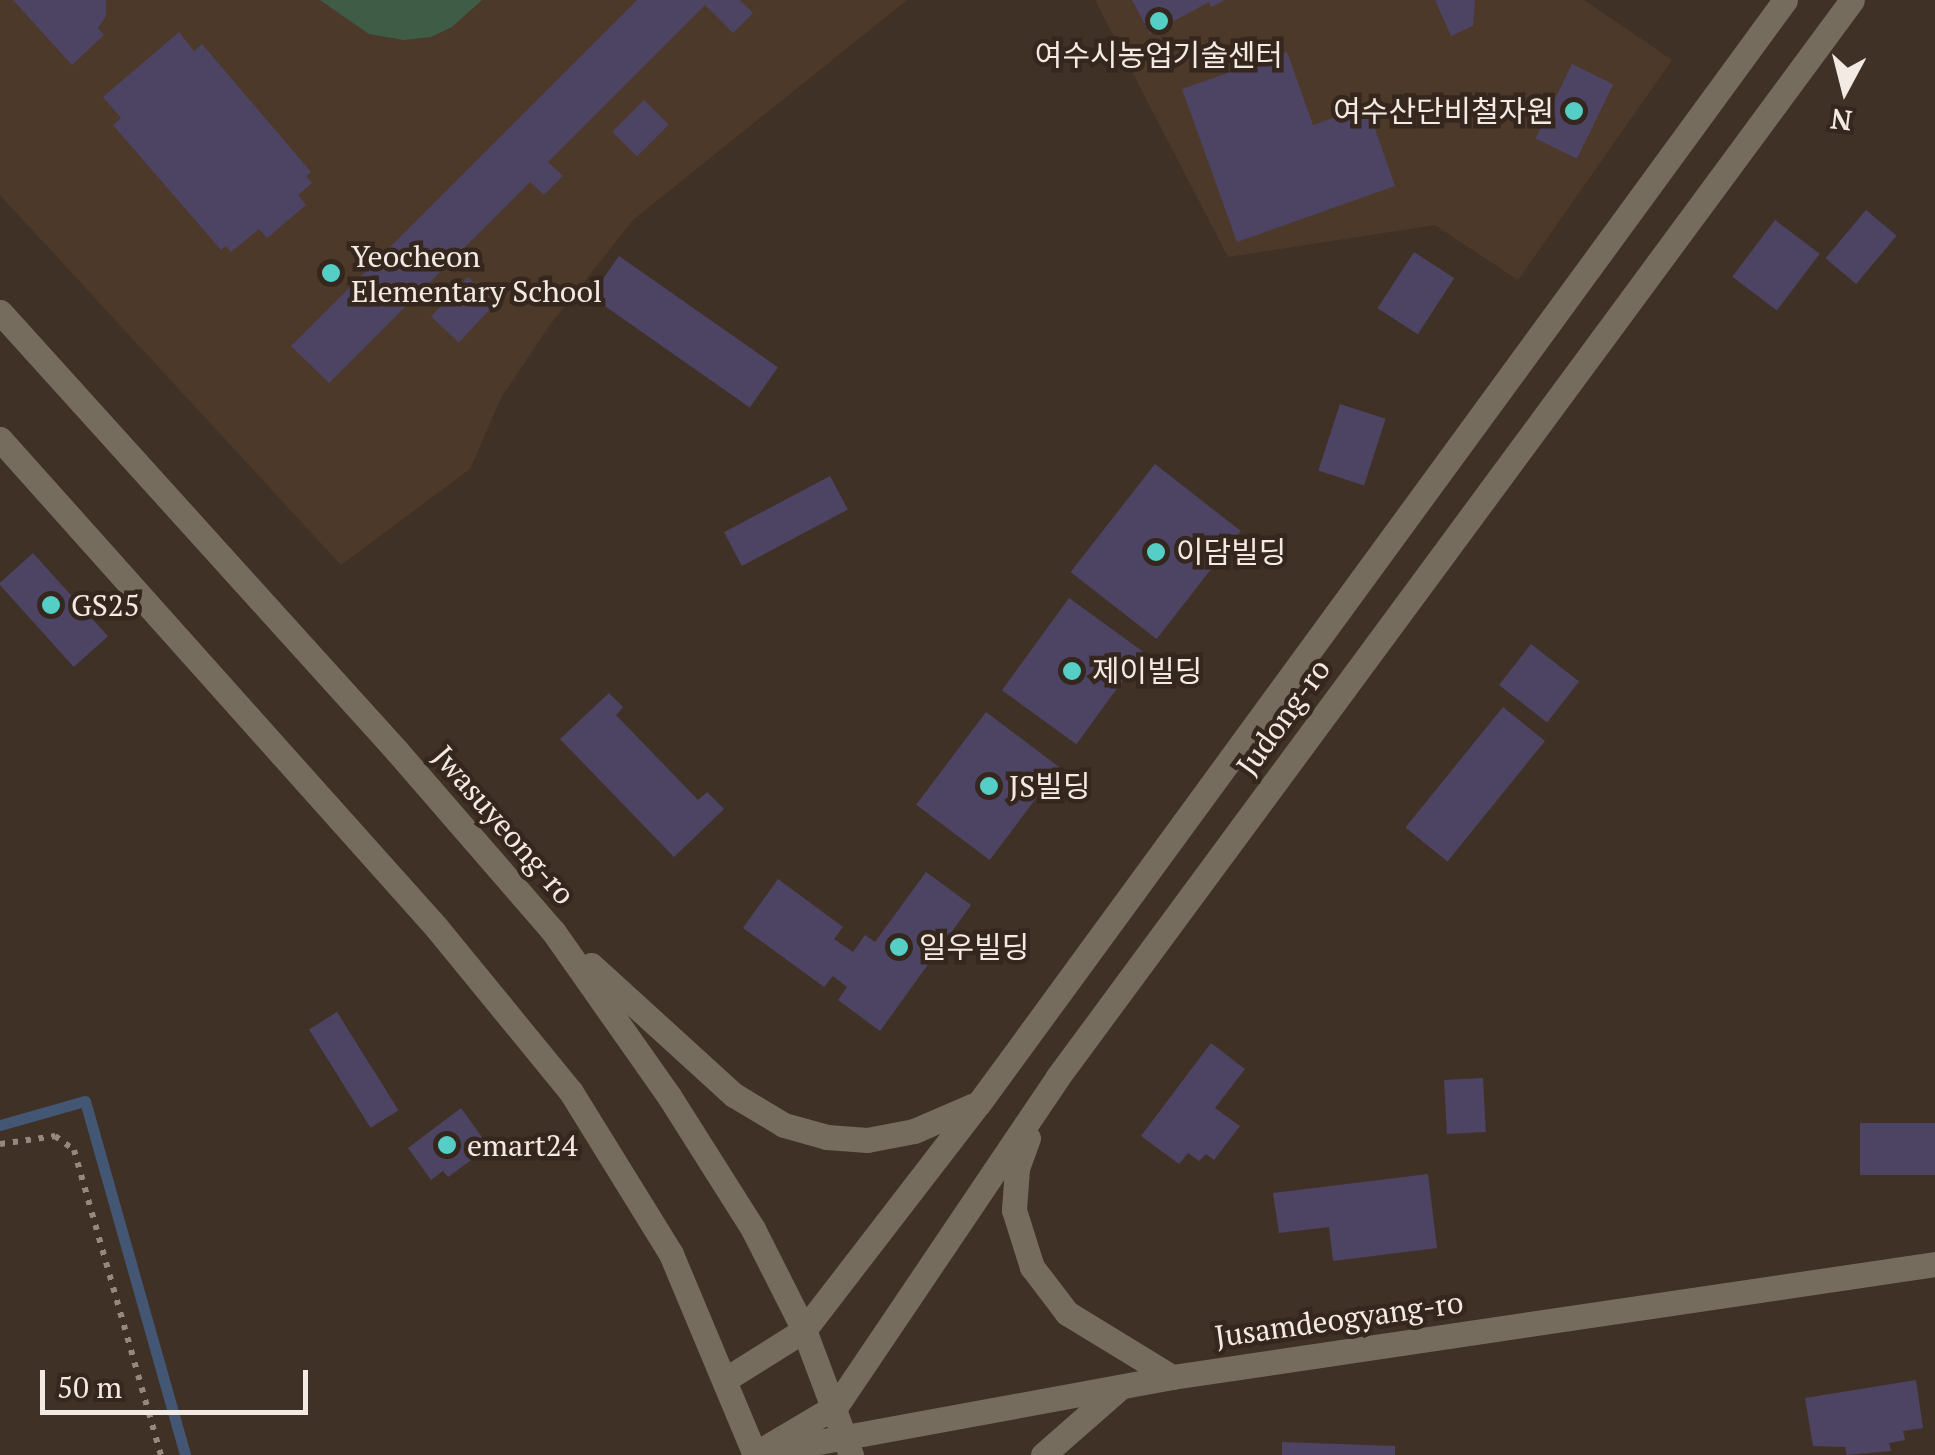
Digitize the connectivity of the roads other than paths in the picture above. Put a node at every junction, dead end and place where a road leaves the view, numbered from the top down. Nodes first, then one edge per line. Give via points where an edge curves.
1 (1784, 0) edge
2 (1852, 0) edge
3 (0, 312) edge
4 (0, 439) edge
5 (553, 932) junction
6 (1057, 1078) junction
7 (979, 1103) junction
8 (1935, 1264) edge
9 (804, 1330) junction
10 (1172, 1376) junction
11 (726, 1378) junction
12 (1121, 1385) junction
13 (836, 1406) junction
14 (849, 1445) edge
15 (755, 1454) edge
16 (1044, 1455) edge

1 - 7 street, Judong-ro
2 - 6 street, Judong-ro
3 - 5 street, Jwasuyeong-ro
4 - 11 street via 436,927 571,1092 671,1254
5 - 7 street via 734,1095 784,1125 826,1137 878,1139
5 - 9 street, Jwasuyeong-ro via 708,1154
6 - 10 street via 1017,1169 1014,1210 1023,1249 1067,1313
6 - 13 street, Judong-ro
7 - 9 street, Judong-ro
8 - 10 street, Jusamdeogyang-ro
9 - 11 street, Judong-ro
9 - 13 street, Jwasuyeong-ro
10 - 12 street, Jusamdeogyang-ro
11 - 15 street
12 - 14 street, Jusamdeogyang-ro
12 - 16 street
13 - 14 street, Jwasuyeong-ro
13 - 15 street, Judong-ro
14 - 15 street, Jusamdeogyang-ro

